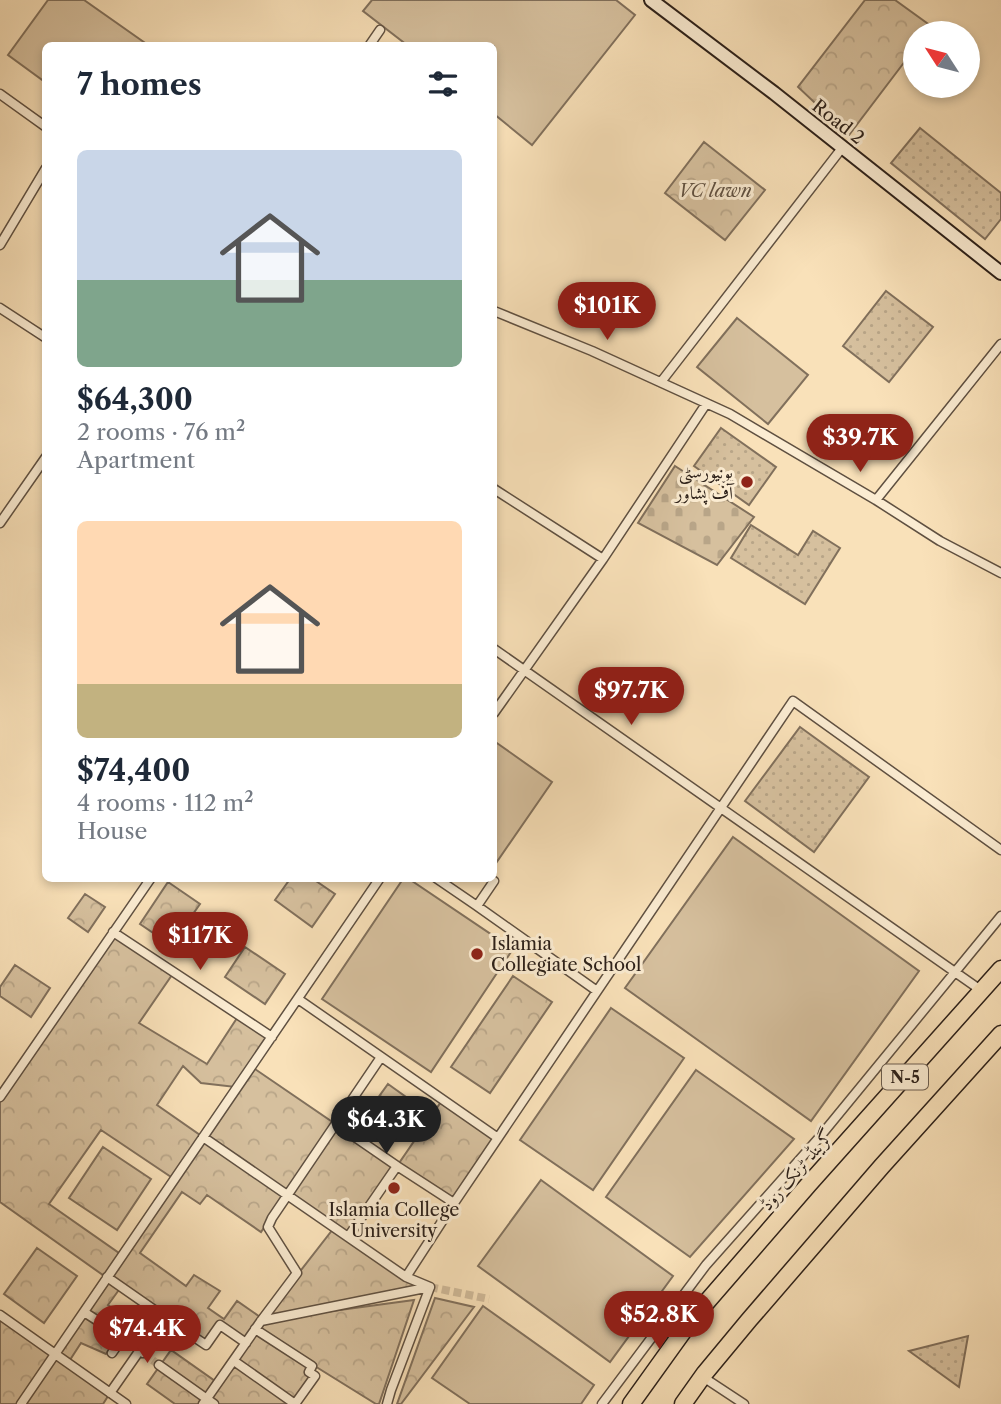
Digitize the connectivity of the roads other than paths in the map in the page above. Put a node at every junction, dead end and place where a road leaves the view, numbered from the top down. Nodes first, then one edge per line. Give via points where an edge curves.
1 (651, 0) edge
2 (380, 30) dead end
3 (372, 42) edge
4 (0, 94) edge
5 (42, 124) edge
6 (842, 148) junction
7 (42, 175) edge
8 (0, 245) edge
9 (1001, 273) edge
10 (0, 307) edge
11 (497, 312) edge
12 (42, 335) edge
13 (1001, 344) edge
14 (661, 382) junction
15 (706, 404) junction
16 (42, 463) edge
17 (497, 491) edge
18 (876, 500) junction
19 (0, 523) edge
20 (603, 559) junction
21 (1001, 573) edge
22 (497, 651) edge
23 (523, 669) junction
24 (497, 708) edge
25 (722, 808) junction
26 (1001, 850) edge
27 (148, 882) edge
28 (377, 882) edge
29 (442, 882) edge
30 (493, 882) edge
31 (477, 906) junction
32 (1001, 916) edge
33 (113, 932) junction
34 (956, 971) junction
35 (1001, 971) edge
36 (984, 989) junction
37 (597, 991) junction
38 (298, 999) junction
39 (1001, 1023) edge
40 (1001, 1034) edge
41 (272, 1037) junction
42 (381, 1056) junction
43 (982, 1056) junction
44 (0, 1097) edge
45 (336, 1124) junction
46 (203, 1137) junction
47 (498, 1138) junction
48 (397, 1166) junction
49 (287, 1195) junction
50 (454, 1203) junction
51 (348, 1237) junction
52 (405, 1276) junction
53 (107, 1277) junction
54 (430, 1287) junction
55 (84, 1312) junction
56 (0, 1315) edge
57 (163, 1316) junction
58 (261, 1321) junction
59 (128, 1323) dead end
60 (256, 1329) junction
61 (122, 1337) junction
62 (246, 1343) junction
63 (142, 1351) junction
64 (112, 1353) dead end
65 (55, 1354) junction
66 (234, 1361) junction
67 (159, 1365) tunnel mouth
68 (703, 1377) junction
69 (110, 1393) junction
70 (208, 1402) edge
71 (21, 1404) edge
72 (126, 1404) edge
73 (295, 1404) edge
74 (387, 1404) edge
75 (602, 1404) edge
76 (631, 1404) edge
77 (683, 1404) edge
78 (744, 1404) edge

1 - 6 street, Road 2
2 - 3 street
4 - 5 street
6 - 9 street, Road 2
6 - 14 street
7 - 8 street
10 - 12 street
11 - 14 street
13 - 18 street
14 - 15 street
15 - 18 street
15 - 20 street
16 - 19 street
17 - 20 street
18 - 21 street
20 - 23 street
22 - 23 street
23 - 24 street
23 - 25 street
25 - 26 street via 793,701
25 - 34 street
25 - 37 street
27 - 33 street
28 - 38 street
29 - 31 street
30 - 31 street
31 - 37 street
32 - 34 street
33 - 41 street
33 - 44 street
34 - 36 street
34 - 75 street via 693,1281
35 - 36 highway, گرینڈ ٹرنک روڈ / N-5
36 - 76 highway, گرینڈ ٹرنک روڈ / N-5 via 700,1310
37 - 47 street
38 - 41 street
38 - 42 street
39 - 43 highway
40 - 43 highway, N-5
41 - 46 street
42 - 45 street
42 - 47 street
43 - 68 highway, N-5
45 - 48 street
45 - 49 street
46 - 49 street
46 - 53 street
47 - 50 street
48 - 50 street
48 - 51 street
49 - 51 street
49 - 58 street via 268,1227 297,1273
50 - 52 street
51 - 52 street
52 - 54 street
53 - 55 street
53 - 57 street
54 - 58 street
54 - 74 street
55 - 61 street
55 - 65 street
56 - 65 street
57 - 62 street via 206,1345 220,1325
57 - 63 street
58 - 60 street
59 - 61 street
60 - 62 street
60 - 73 street via 312,1366 309,1372 315,1376
61 - 63 street
61 - 64 street
62 - 66 street
63 - 69 street
65 - 69 street
65 - 71 street
66 - 70 street
66 - 73 street
67 - 70 street
68 - 77 highway, N-5
68 - 78 street
69 - 72 street

